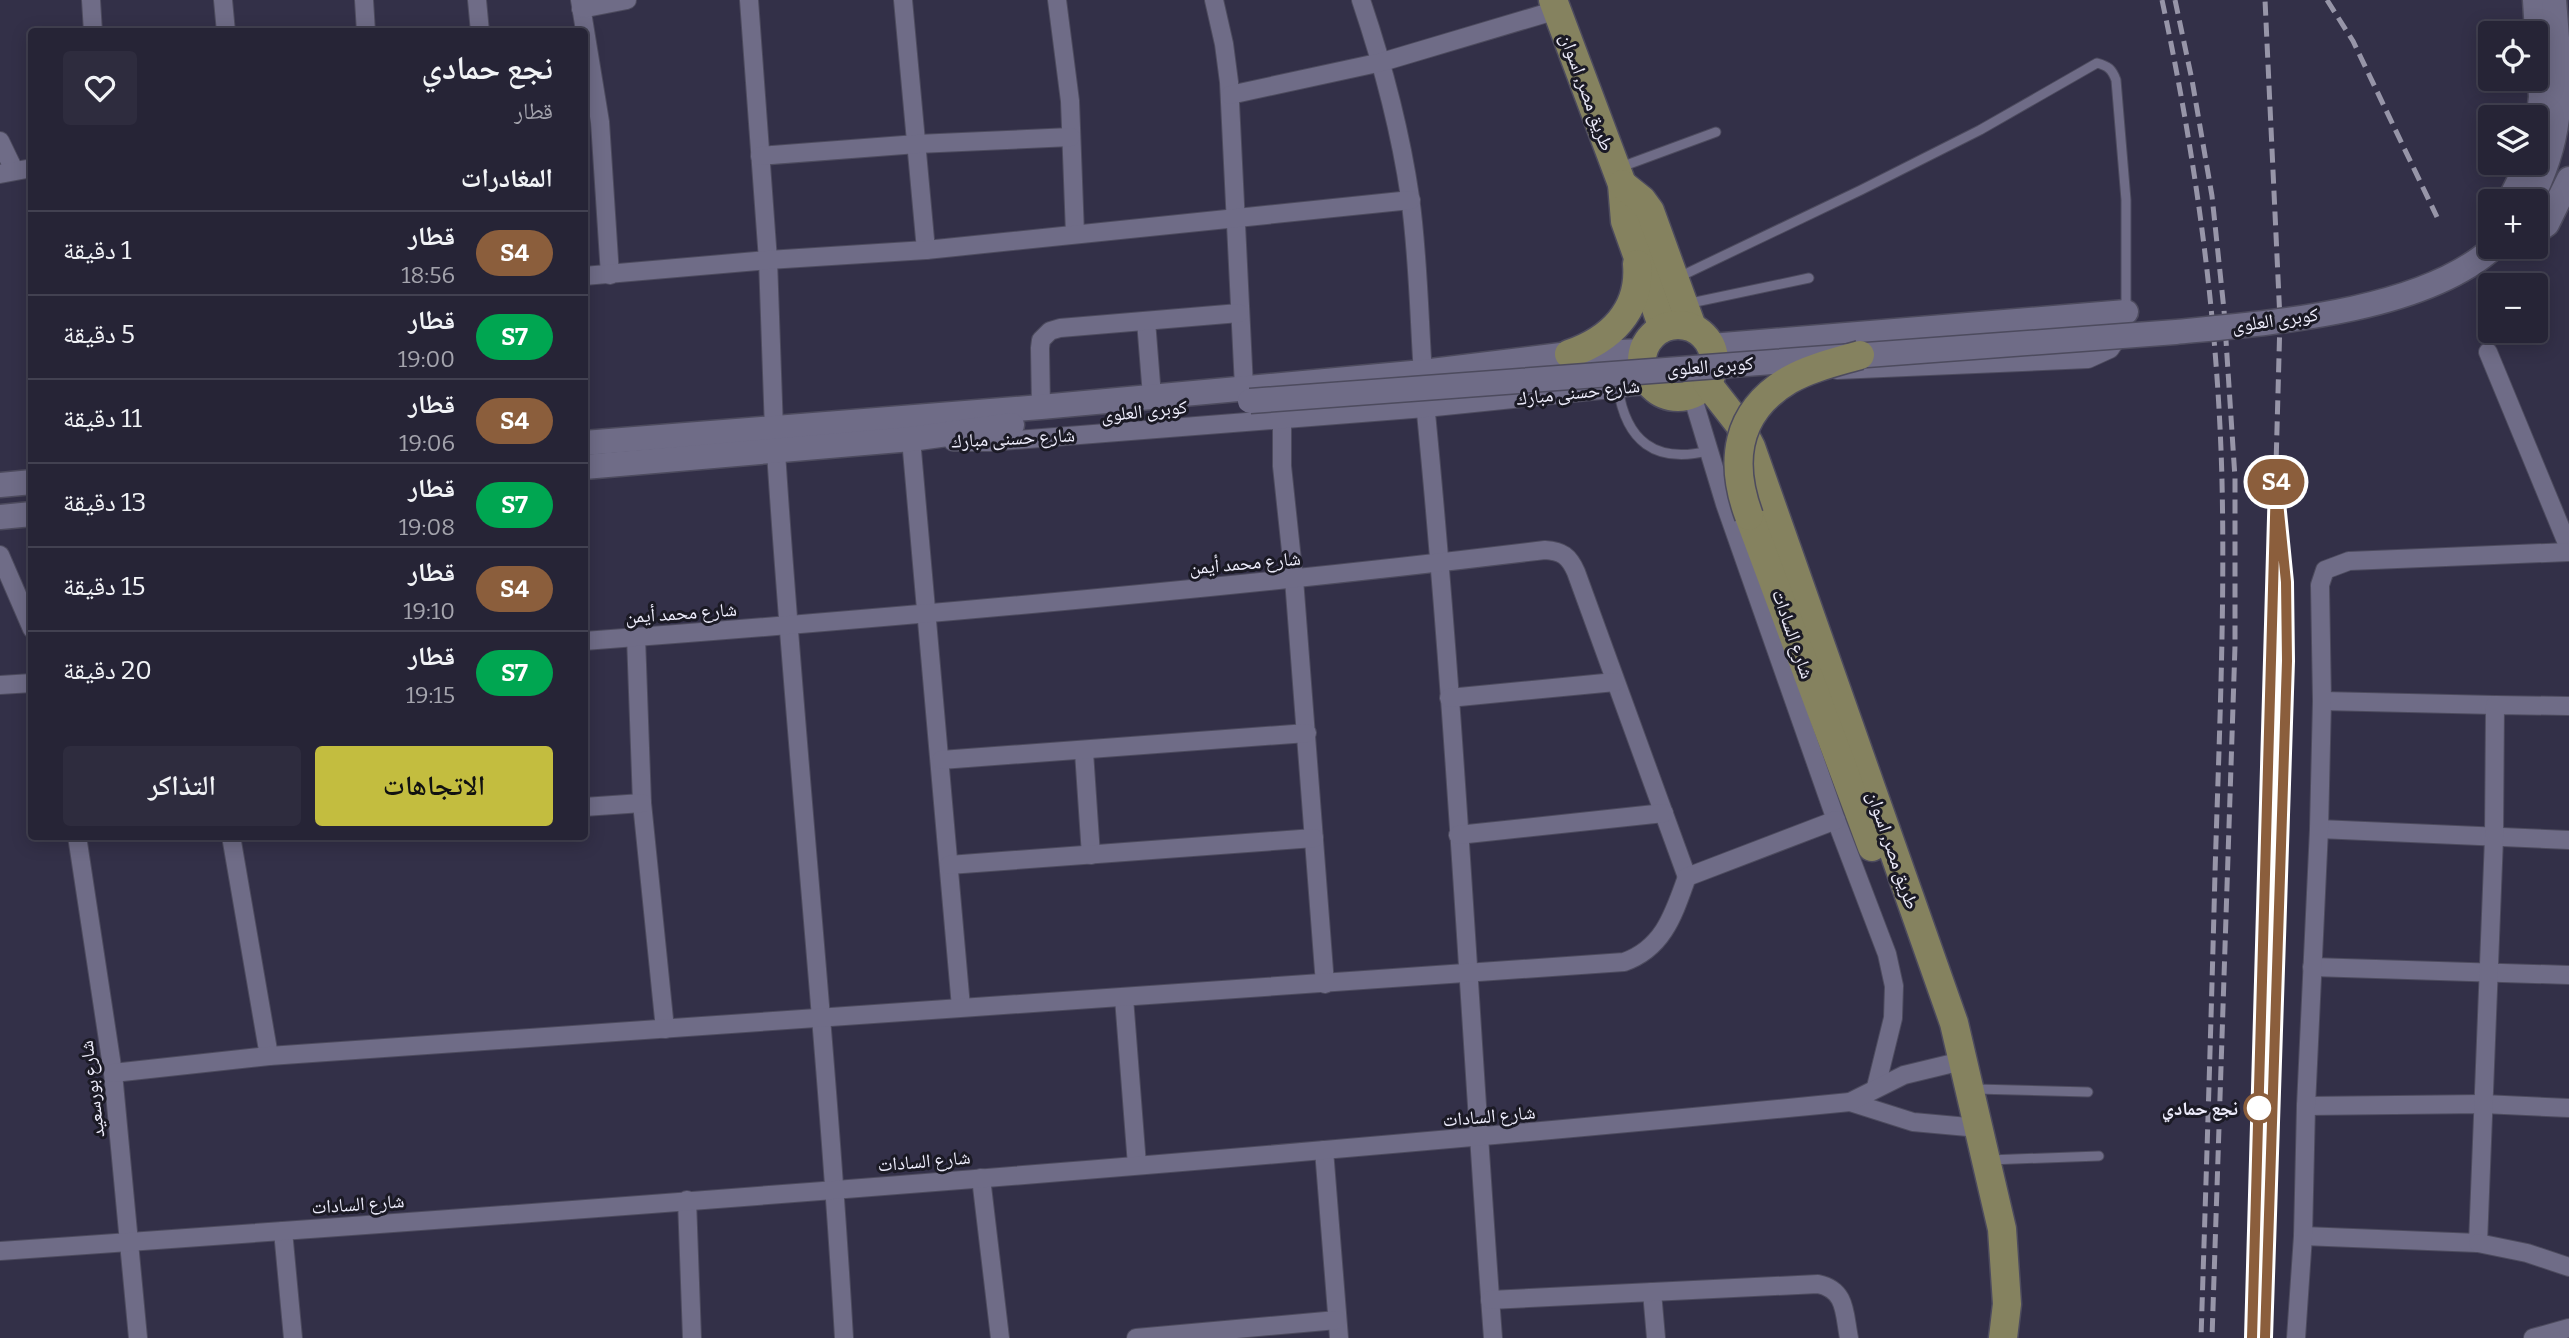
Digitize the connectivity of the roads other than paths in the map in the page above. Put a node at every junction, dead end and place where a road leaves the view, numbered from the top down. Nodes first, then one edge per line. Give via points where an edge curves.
1 (91, 0) edge
2 (223, 0) edge
3 (364, 0) edge
4 (477, 0) edge
5 (627, 0) edge
6 (749, 0) edge
7 (903, 0) edge
8 (1057, 0) edge
9 (1214, 0) edge
10 (1361, 0) edge
11 (2535, 0) edge
12 (2554, 0) edge
13 (580, 4) edge
14 (1555, 5) edge
15 (93, 28) edge
16 (226, 28) edge
17 (366, 28) edge
18 (480, 28) edge
19 (582, 28) edge
20 (1382, 62) junction
21 (588, 83) edge
22 (1230, 95) junction
23 (2542, 105) edge
24 (592, 123) edge
25 (1716, 132) dead end
26 (2548, 136) edge
27 (1071, 137) junction
28 (0, 141) edge
29 (917, 145) junction
30 (760, 156) junction
31 (15, 171) edge
32 (1619, 177) junction
33 (2569, 179) edge
34 (1410, 200) junction
35 (1235, 218) junction
36 (2548, 221) edge
37 (1075, 234) junction
38 (926, 250) junction
39 (1636, 251) junction
40 (2480, 259) edge
41 (768, 260) junction
42 (610, 275) junction
43 (588, 276) edge
44 (1809, 278) dead end
45 (1673, 306) junction
46 (2126, 312) junction
47 (1239, 313) junction
48 (1146, 321) junction
49 (1644, 351) junction
50 (2488, 352) dead end
51 (1569, 354) junction
52 (1860, 355) junction
53 (1423, 372) junction
54 (1651, 385) junction
55 (1703, 385) junction
56 (1618, 388) junction
57 (1247, 394) junction
58 (1152, 396) junction
59 (1041, 407) junction
60 (1425, 408) junction
61 (1282, 419) junction
62 (911, 439) junction
63 (775, 440) junction
64 (588, 443) edge
65 (1708, 452) junction
66 (588, 466) edge
67 (28, 482) edge
68 (0, 485) edge
69 (28, 514) edge
70 (0, 517) edge
71 (2569, 550) edge
72 (0, 555) edge
73 (1439, 563) junction
74 (1294, 579) junction
75 (928, 613) junction
76 (28, 620) edge
77 (787, 626) junction
78 (636, 637) junction
79 (588, 641) edge
80 (1615, 682) junction
81 (28, 683) edge
82 (0, 685) edge
83 (1449, 698) junction
84 (2322, 701) junction
85 (2495, 705) junction
86 (2569, 706) edge
87 (1307, 733) junction
88 (1084, 751) junction
89 (940, 760) junction
90 (642, 803) junction
91 (588, 807) edge
92 (1664, 814) junction
93 (1836, 820) junction
94 (2319, 829) junction
95 (1458, 835) junction
96 (1314, 838) junction
97 (2494, 838) junction
98 (79, 840) edge
99 (232, 840) edge
100 (2569, 840) edge
101 (1091, 855) junction
102 (949, 865) junction
103 (1687, 877) junction
104 (2312, 967) junction
105 (1467, 972) junction
106 (2489, 972) junction
107 (2569, 975) edge
108 (1325, 984) junction
109 (1124, 998) junction
110 (961, 1007) junction
111 (819, 1017) junction
112 (1954, 1023) junction
113 (665, 1029) junction
114 (269, 1056) junction
115 (1962, 1060) junction
116 (113, 1073) junction
117 (1876, 1087) junction
118 (1969, 1089) junction
119 (2088, 1092) dead end
120 (1850, 1102) junction
121 (2483, 1104) junction
122 (2306, 1106) junction
123 (2569, 1108) edge
124 (1979, 1128) junction
125 (1478, 1138) junction
126 (1324, 1150) junction
127 (2099, 1156) dead end
128 (1988, 1160) junction
129 (1137, 1165) junction
130 (981, 1178) junction
131 (835, 1189) junction
132 (687, 1200) junction
133 (284, 1231) junction
134 (2303, 1236) junction
135 (131, 1242) junction
136 (2478, 1243) junction
137 (0, 1251) edge
138 (2569, 1267) edge
139 (1652, 1292) junction
140 (1490, 1300) junction
141 (2569, 1328) edge
142 (1338, 1329) edge
143 (138, 1338) edge
144 (293, 1338) edge
145 (692, 1338) edge
146 (844, 1338) edge
147 (1000, 1338) edge
148 (1136, 1338) edge
149 (1493, 1338) edge
150 (1656, 1338) edge
151 (1849, 1338) edge
152 (2003, 1338) edge
153 (2296, 1338) edge
154 (2533, 1338) edge

1 - 15 street
2 - 16 street
3 - 17 street
4 - 18 street
5 - 13 street
6 - 30 street
7 - 29 street
8 - 27 street
9 - 22 street
10 - 20 street
11 - 23 main road
12 - 26 main road via 2561,76 2559,113
13 - 19 street
14 - 20 street
14 - 32 main road, طريق مصر, اسوان
20 - 22 street
20 - 34 street
21 - 24 street
22 - 35 street
24 - 42 street
25 - 32 lane
27 - 29 street
27 - 37 street
28 - 31 street
29 - 30 street
29 - 38 street
30 - 41 street
32 - 39 main road, طريق مصر, اسوان via 1625,220
32 - 45 main road, طريق مصر, اسوان via 1650,211
33 - 36 main road
34 - 35 street
34 - 53 street
35 - 37 street
35 - 47 street
37 - 38 street
38 - 41 street
39 - 45 main road, طريق مصر, اسوان
39 - 51 main road via 1638,274 1624,317 1591,347
40 - 52 main road, كوبرى العلوى, bridge via 2456,274 2367,305 2274,323
41 - 42 street
41 - 63 street
42 - 43 street
44 - 45 lane
45 - 46 main road
45 - 46 lane via 1861,190 1980,130 2097,63 2113,71 2116,80 2126,200
45 - 49 main road
45 - 55 main road via 1714,356
46 - 55 street via 2119,338 2110,349 2088,359
47 - 48 street
47 - 57 street
48 - 58 street
48 - 59 street via 1060,328 1045,335 1040,348
49 - 51 main road, شارع حسنى مبارك
49 - 54 main road via 1643,368
50 - 71 street
51 - 53 main road, شارع حسنى مبارك
52 - 57 main road, كوبرى العلوى, bridge
52 - 112 main road, bridge via 1790,379 1772,391 1745,427 1737,471 1741,494 1909,948
53 - 57 main road, شارع حسنى مبارك
53 - 60 street
54 - 55 main road via 1666,395 1683,397
54 - 56 street, شارع حسنى مبارك
55 - 65 street, شارع السادات
55 - 112 main road, طريق مصر, اسوان via 1739,424 1751,447
56 - 60 street, شارع حسنى مبارك
56 - 65 lane via 1630,429 1646,444 1665,454
57 - 58 main road, شارع حسنى مبارك
57 - 62 main road, كوبرى العلوى
58 - 59 main road, شارع حسنى مبارك
59 - 63 main road, شارع حسنى مبارك
60 - 61 street, شارع حسنى مبارك
60 - 73 street
61 - 62 street, شارع حسنى مبارك via 990,442
61 - 74 street via 1282,466
62 - 63 main road, شارع حسنى مبارك
62 - 75 street
63 - 64 main road, شارع حسنى مبارك
63 - 66 main road, شارع حسنى مبارك
63 - 77 street
65 - 93 street, شارع السادات
67 - 68 main road
69 - 70 main road
71 - 84 street via 2349,561 2330,567 2320,585
72 - 76 street
73 - 74 street, شارع محمد أيمن
73 - 80 street, شارع محمد أيمن via 1545,550 1566,555
73 - 83 street
74 - 75 street, شارع محمد أيمن
74 - 87 street
75 - 77 street, شارع محمد أيمن
75 - 89 street
77 - 78 street, شارع محمد أيمن
77 - 111 street
78 - 79 street, شارع محمد أيمن
78 - 90 street
80 - 83 street
80 - 92 street, شارع محمد أيمن
81 - 82 street
83 - 95 street
84 - 85 street
84 - 94 street
85 - 86 street
85 - 97 street
87 - 88 street
87 - 96 street
88 - 89 street
88 - 101 street
89 - 102 street
90 - 91 street
90 - 113 street
92 - 95 street
92 - 103 street, شارع محمد أيمن
93 - 103 street
93 - 117 street, شارع السادات via 1887,954 1894,986 1893,1018
94 - 97 street
94 - 104 street
95 - 105 street
96 - 101 street
96 - 108 street
97 - 100 street
97 - 106 street
98 - 116 street, شارع بورسعيد
99 - 114 street
101 - 102 street
102 - 110 street
103 - 105 street via 1664,932 1640,957 1624,962
104 - 106 street
104 - 122 street
105 - 108 street
105 - 125 street
106 - 107 street
106 - 121 street
108 - 109 street
109 - 110 street
109 - 129 street
110 - 111 street
111 - 113 street
111 - 131 street
112 - 115 main road, طريق مصر, اسوان
113 - 114 street
114 - 116 street
115 - 117 street, شارع السادات
115 - 118 main road, طريق مصر, اسوان
116 - 135 street, شارع بورسعيد
117 - 120 street, شارع السادات
118 - 119 lane
118 - 124 main road, طريق مصر, اسوان
120 - 124 street, شارع السادات via 1913,1122
120 - 125 street, شارع السادات
121 - 122 street
121 - 123 street
121 - 136 street
122 - 134 street
124 - 128 main road, طريق مصر, اسوان
125 - 126 street, شارع السادات
125 - 140 street
126 - 129 street, شارع السادات
126 - 142 street
127 - 128 lane
128 - 152 main road, طريق مصر, اسوان via 2002,1229 2007,1304
129 - 130 street, شارع السادات
130 - 131 street, شارع السادات
130 - 147 street
131 - 132 street, شارع السادات
131 - 146 street
132 - 133 street, شارع السادات
132 - 145 street
133 - 135 street, شارع السادات
133 - 144 street
134 - 136 street
134 - 153 street
135 - 137 street, شارع السادات
135 - 143 street, شارع بورسعيد
136 - 138 street
139 - 140 street
139 - 150 street
139 - 151 street via 1830,1286 1842,1302
140 - 149 street
141 - 154 street
142 - 148 street

